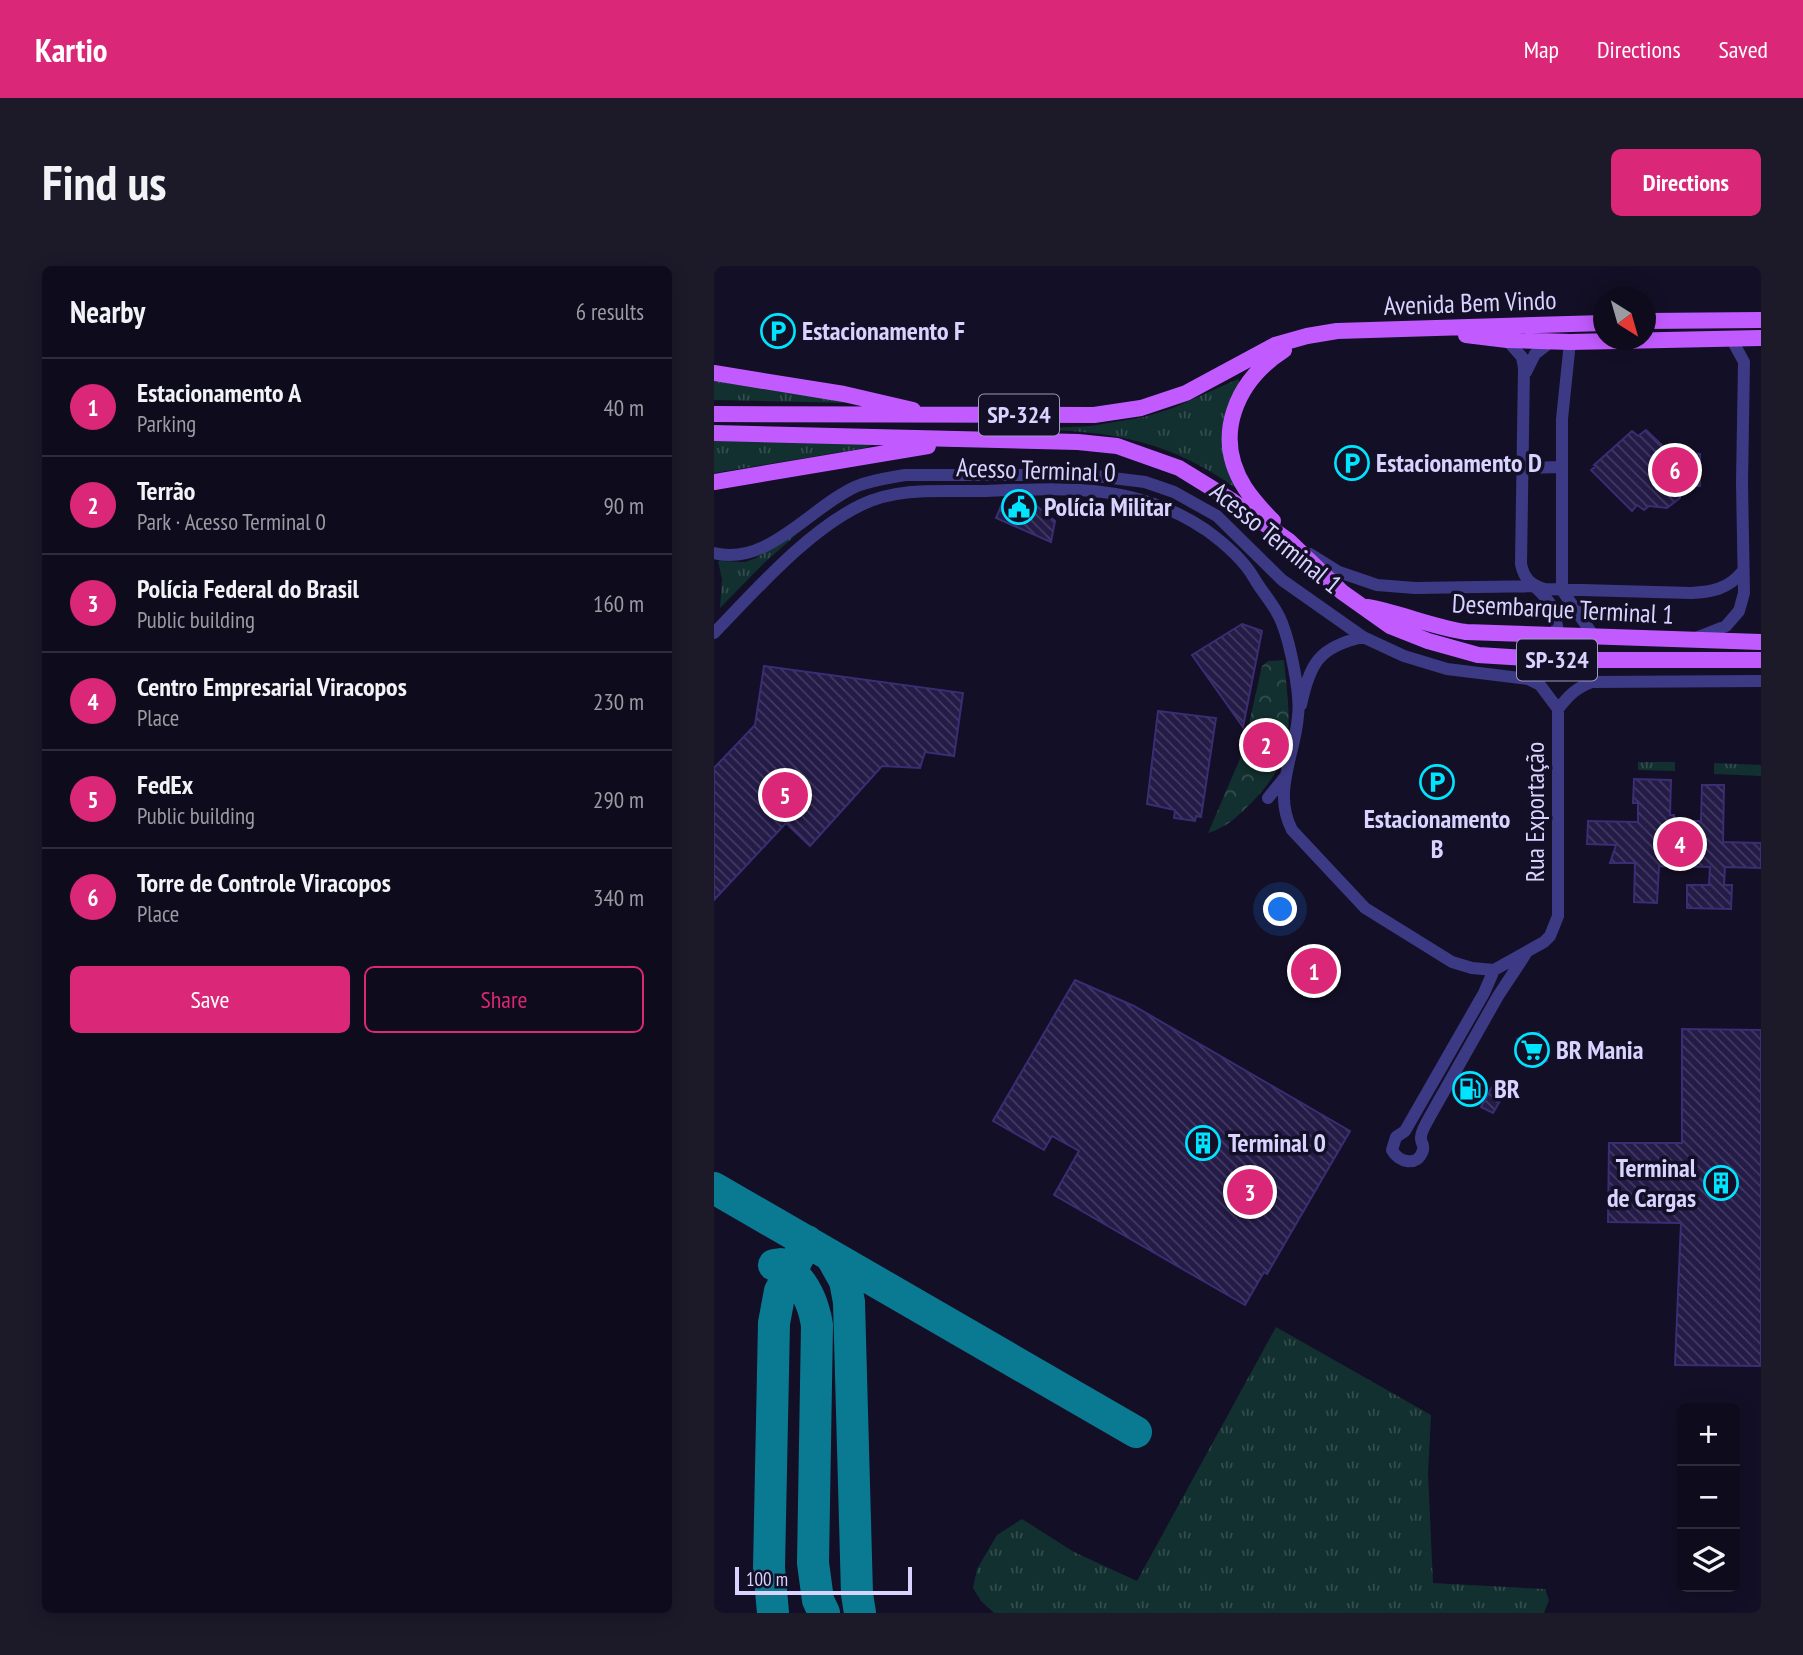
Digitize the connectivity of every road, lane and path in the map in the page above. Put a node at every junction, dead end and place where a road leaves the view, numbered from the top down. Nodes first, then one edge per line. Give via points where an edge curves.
1 (1761, 320) edge
2 (1656, 321) edge
3 (1593, 323) edge
4 (1454, 329) junction
5 (1307, 336) junction
6 (1731, 338) junction
7 (1761, 338) edge
8 (1507, 340) junction
9 (1553, 341) junction
10 (1570, 342) junction
11 (714, 373) edge
12 (1524, 376) junction
13 (714, 414) edge
14 (928, 415) junction
15 (714, 433) edge
16 (961, 440) junction
17 (1562, 467) junction
18 (1523, 468) junction
19 (714, 482) edge
20 (1289, 541) junction
21 (714, 553) edge
22 (1742, 572) junction
23 (1534, 586) junction
24 (1562, 590) junction
25 (1364, 606) junction
26 (714, 633) edge
27 (1558, 635) junction
28 (1593, 635) junction
29 (1363, 637) junction
30 (1674, 641) junction
31 (1761, 642) edge
32 (1761, 660) edge
33 (1761, 681) edge
34 (1558, 709) junction
35 (1299, 714) junction
36 (1285, 776) junction
37 (1268, 798) dead end
38 (1525, 954) junction
39 (1494, 970) junction

1 - 2 main road
3 - 4 main road, Avenida Bem Vindo / SP-324
4 - 5 main road, Avenida Bem Vindo / SP-324 via 1337,331
4 - 8 main road via 1480,338
5 - 14 main road, SP-324 via 1275,345 1186,393 1141,408 1094,415
5 - 20 main road via 1256,372 1241,393 1231,421 1234,468 1245,489
6 - 7 main road
6 - 10 main road
6 - 22 street via 1744,362
8 - 9 main road
8 - 12 street via 1522,357
9 - 10 main road
9 - 12 street via 1535,354
10 - 17 street
11 - 14 main road via 856,396
12 - 18 street
13 - 14 main road, SP-324
15 - 16 main road, SP-324
16 - 19 main road
16 - 20 main road, SP-324 via 1117,446 1179,468
17 - 18 street
17 - 24 street
18 - 23 street via 1521,564
20 - 23 street via 1339,572 1377,586
20 - 25 main road, Acesso Terminal 1 / SP-324 via 1342,592
21 - 29 street, Acesso Terminal 1 via 741,556 764,548 855,487 877,479 919,475 1126,478 1174,492 1217,516 1282,580
22 - 24 street via 1728,586 1709,592
22 - 30 street via 1744,593 1735,617 1717,631
23 - 24 street
23 - 27 street via 1552,604
24 - 28 street
25 - 27 main road, Desembarque Terminal 1 via 1445,629
25 - 32 main road, Acesso Terminal 1 / SP-324 via 1391,626 1478,655 1562,660
26 - 35 street, Acesso Terminal 0 via 796,551 860,505 887,495 1051,488 1104,491 1148,501 1196,524 1244,563 1282,622
27 - 28 main road, Desembarque Terminal 1
28 - 30 main road, Desembarque Terminal 1
29 - 34 street, Acesso Terminal 1 via 1404,656 1447,668 1528,679 1541,685
29 - 35 street via 1334,645 1314,664
30 - 31 main road, Desembarque Terminal 1
33 - 34 street via 1592,682 1578,687
34 - 38 street, Rua Exportação via 1558,916 1550,936
35 - 36 street, Acesso Terminal 0
36 - 37 street
36 - 39 street via 1283,802 1292,830 1366,908 1452,962
38 - 39 street
38 - 39 street via 1429,1118 1420,1137 1420,1156 1401,1160 1392,1143 1405,1132

